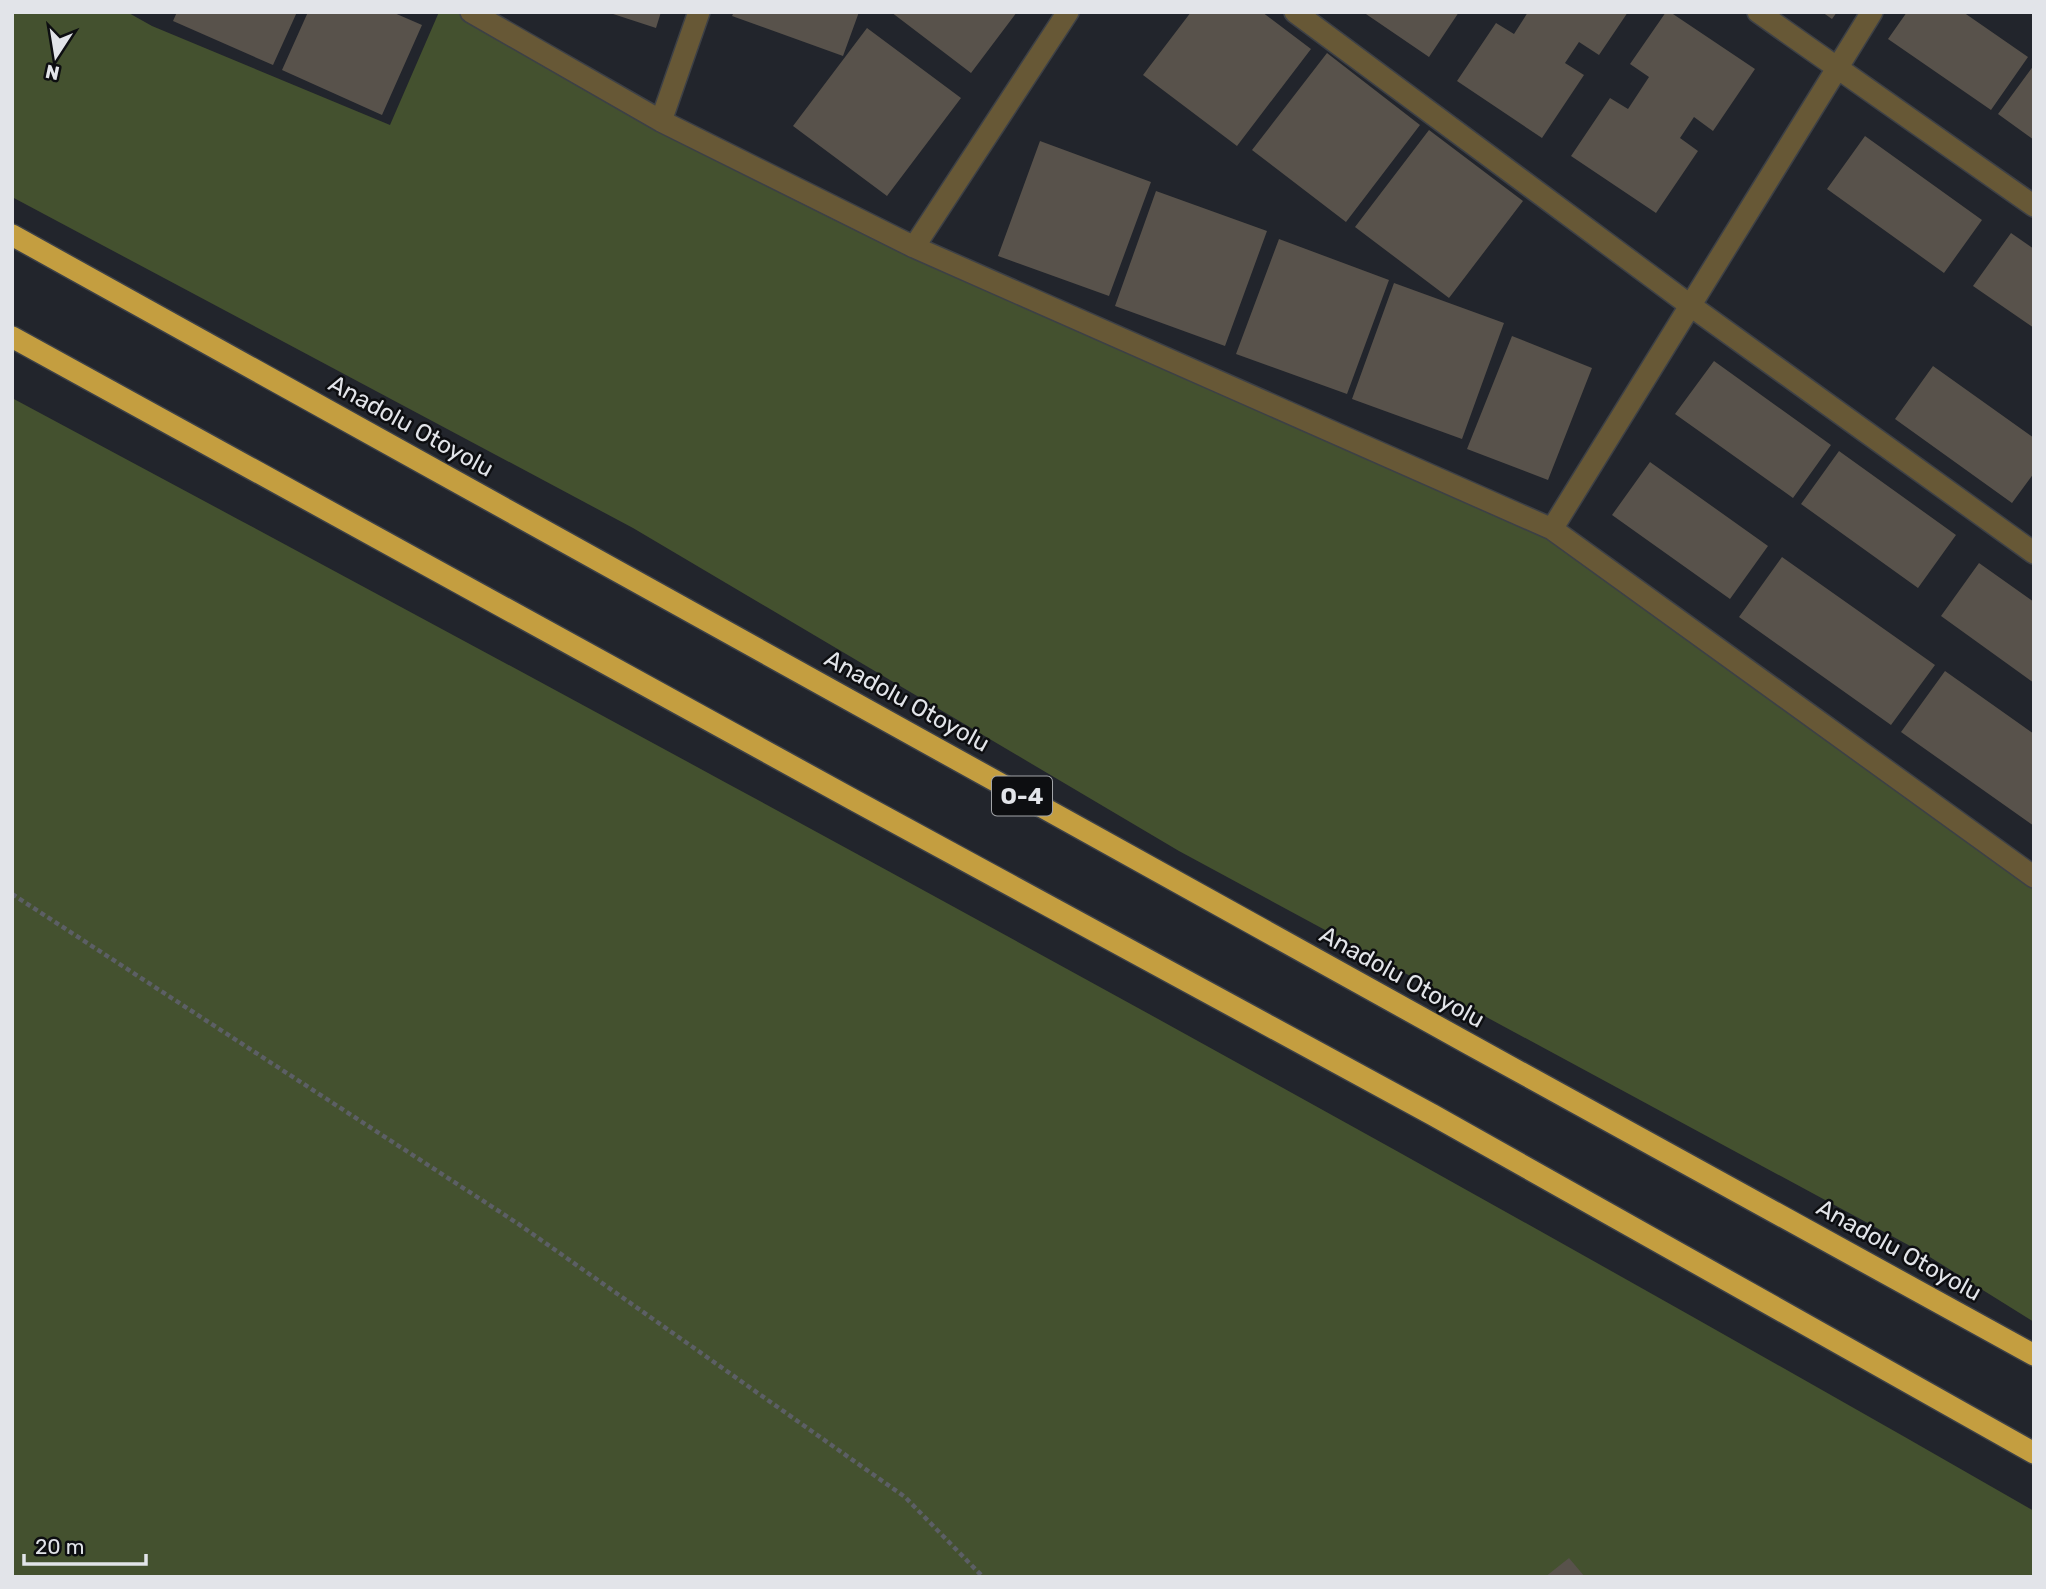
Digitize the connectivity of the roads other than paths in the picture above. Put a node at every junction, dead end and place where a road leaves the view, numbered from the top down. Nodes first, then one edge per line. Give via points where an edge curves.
1 (471, 12) edge
2 (699, 12) edge
3 (1068, 12) edge
4 (1295, 12) edge
5 (1758, 12) edge
6 (1872, 12) edge
7 (1838, 68) junction
8 (662, 121) junction
9 (2034, 206) edge
10 (12, 235) edge
11 (914, 247) junction
12 (1692, 306) junction
13 (12, 337) edge
14 (1552, 529) junction
15 (2034, 553) edge
16 (2034, 877) edge
17 (2034, 1354) edge
18 (2034, 1452) edge

1 - 8 street
2 - 8 street
3 - 11 street
4 - 12 street
5 - 7 street
6 - 7 street
7 - 9 street
7 - 12 street
8 - 11 street
10 - 17 highway, Anadolu Otoyolu / O-4
11 - 14 street
12 - 14 street
12 - 15 street
13 - 18 highway via 1445,1122
14 - 16 street

